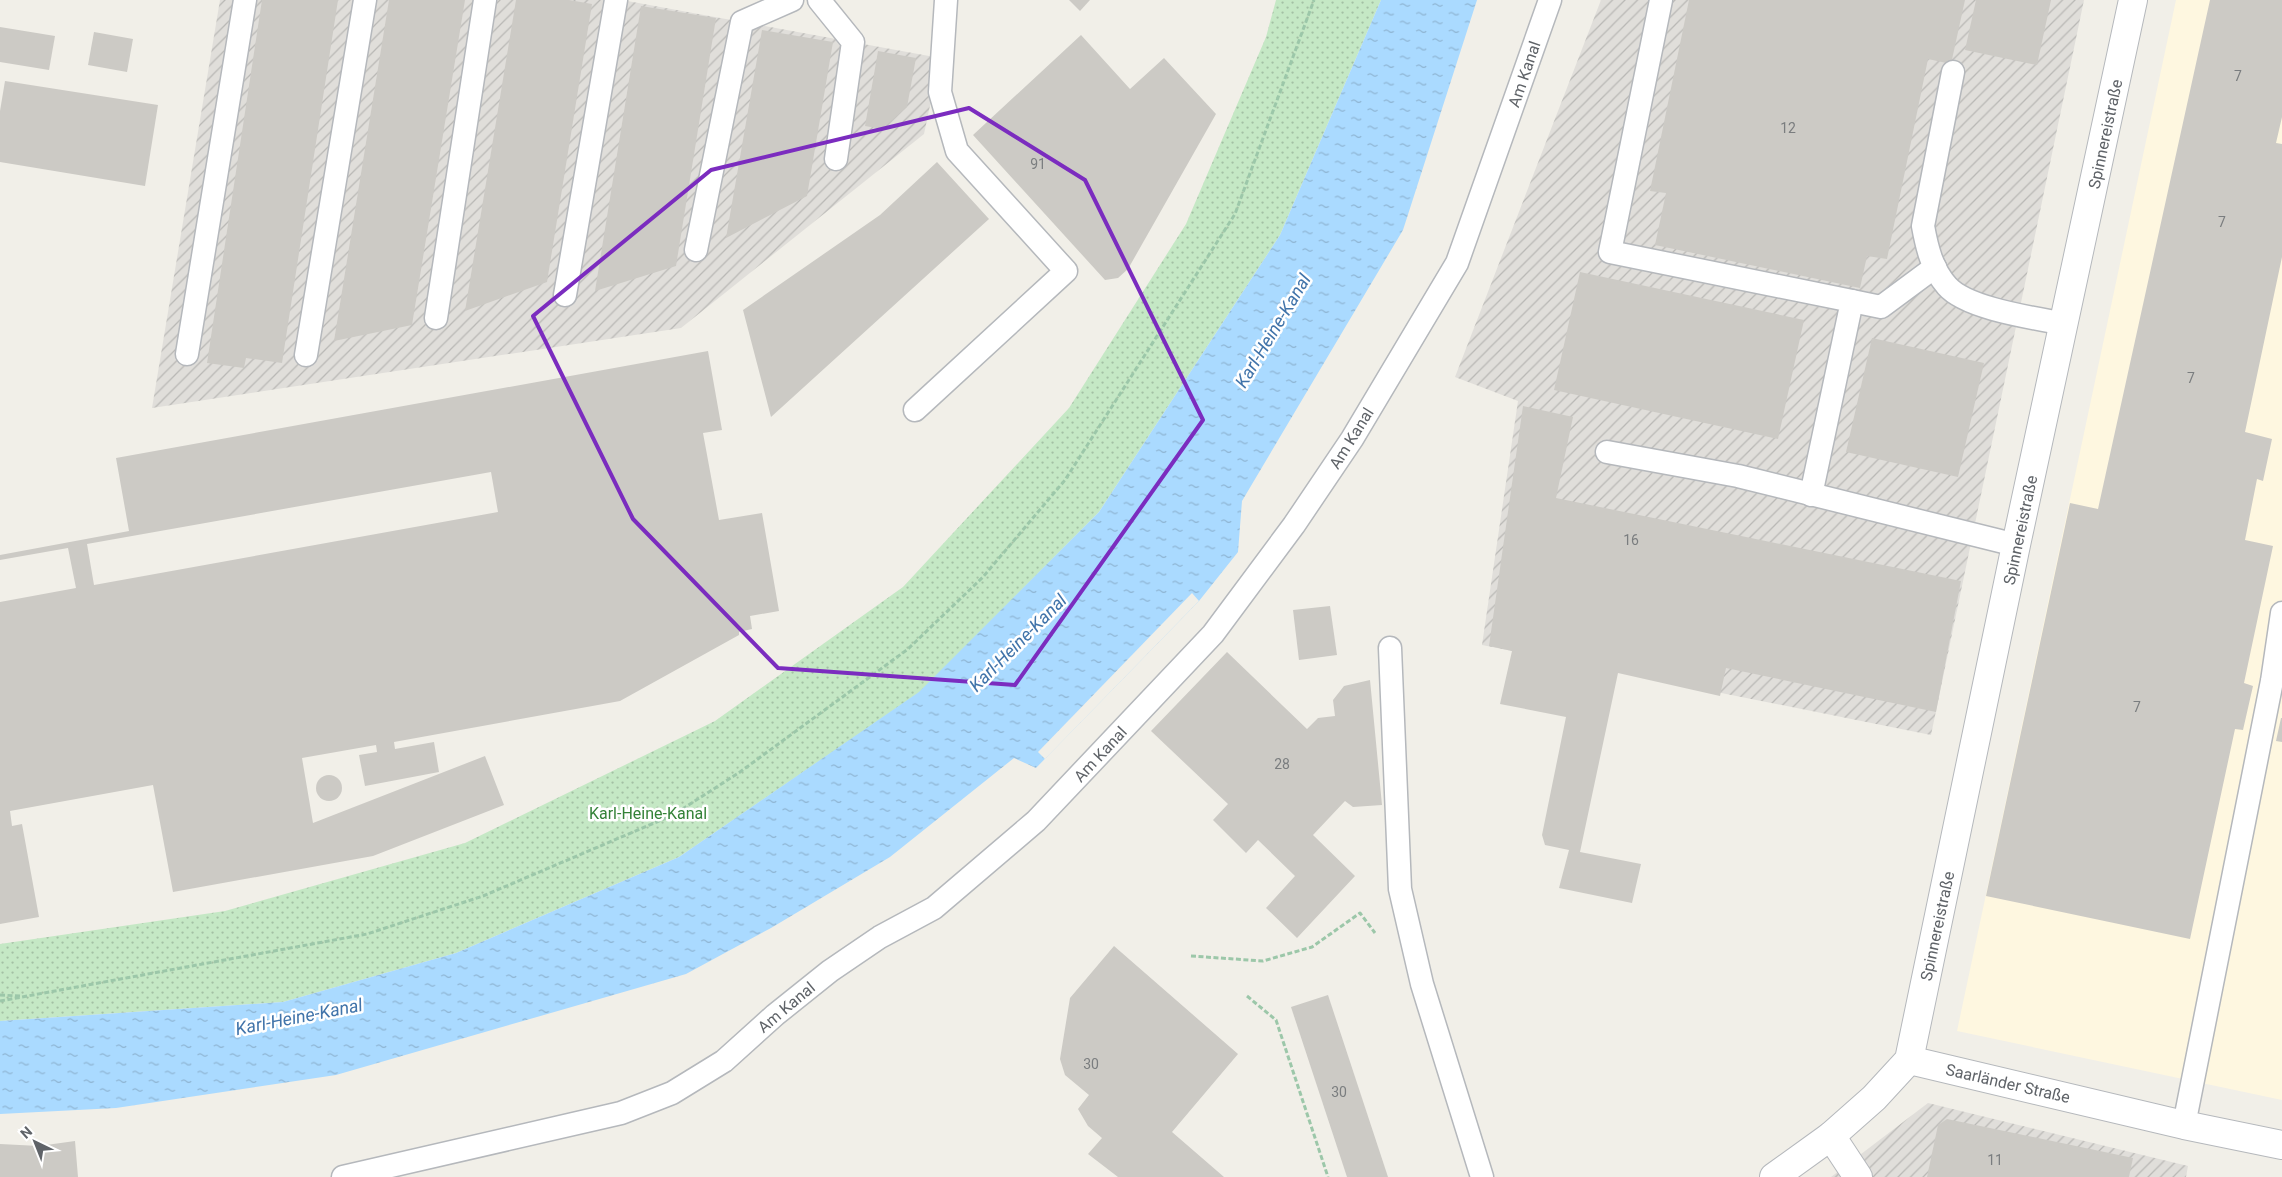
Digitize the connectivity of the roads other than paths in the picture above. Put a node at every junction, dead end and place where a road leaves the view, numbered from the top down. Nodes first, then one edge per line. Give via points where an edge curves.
1 (245, 0) edge
2 (365, 0) edge
3 (486, 0) edge
4 (616, 0) edge
5 (792, 0) edge
6 (819, 0) edge
7 (946, 0) edge
8 (1550, 0) edge
9 (1661, 0) edge
10 (2133, 0) edge
11 (1953, 72) dead end
12 (836, 158) dead end
13 (696, 250) dead end
14 (1935, 267) junction
15 (565, 296) dead end
16 (1852, 301) junction
17 (436, 318) dead end
18 (2065, 324) junction
19 (187, 354) dead end
20 (306, 355) dead end
21 (915, 410) dead end
22 (1607, 452) dead end
23 (1811, 494) junction
24 (2016, 545) junction
25 (2282, 613) edge
26 (1390, 648) dead end
27 (1909, 1060) junction
28 (2184, 1125) junction
29 (1831, 1136) junction
30 (2282, 1145) edge
31 (343, 1177) edge
32 (1482, 1177) edge
33 (1774, 1177) edge
34 (1858, 1177) edge

1 - 19 lane
2 - 20 lane
3 - 17 lane
4 - 15 lane
5 - 13 lane via 742,22
6 - 12 lane via 853,42
7 - 21 lane via 940,92 956,151 1066,271
8 - 31 lane, Am Kanal via 1457,263 1352,439 1294,525 1213,634 1036,821 934,908 880,937 830,971 724,1061 672,1093 621,1113
9 - 16 lane via 1610,252
10 - 18 street, Spinnereistraße
11 - 14 lane via 1923,226 1927,249
14 - 16 lane via 1881,306
14 - 18 lane via 1948,288 1971,301
16 - 23 lane
18 - 24 street, Spinnereistraße
22 - 23 lane via 1738,476
23 - 24 lane
24 - 27 street, Spinnereistraße
25 - 28 lane via 2272,682
26 - 32 lane via 1400,889 1422,984
27 - 28 street, Saarländer Straße
27 - 29 street via 1874,1098
28 - 30 street, Saarländer Straße
29 - 33 street
29 - 34 street

